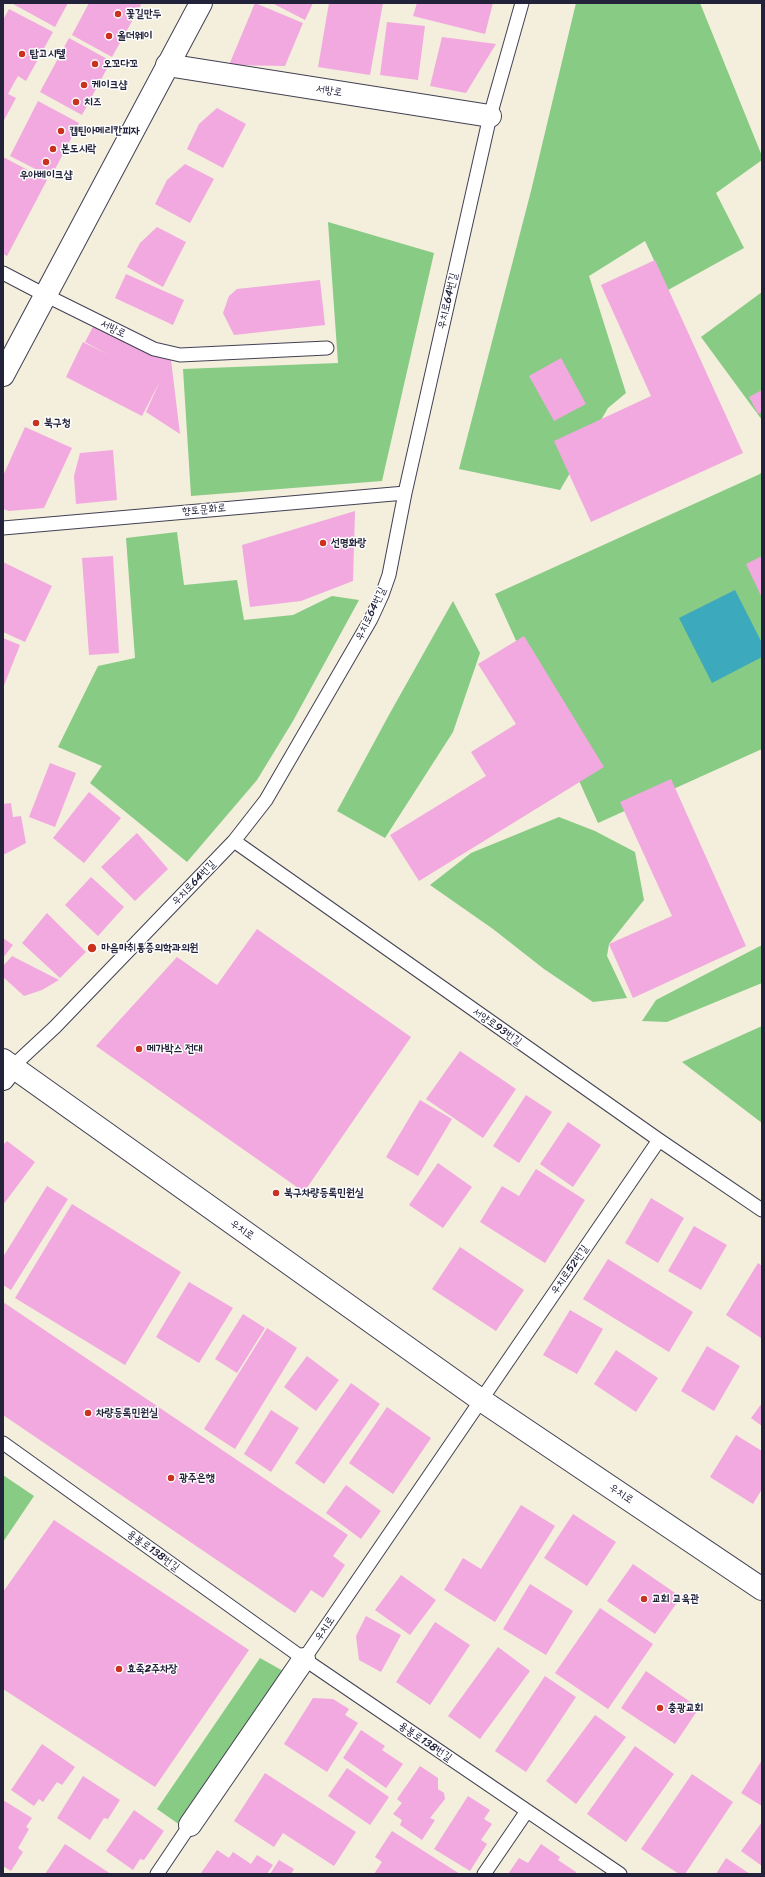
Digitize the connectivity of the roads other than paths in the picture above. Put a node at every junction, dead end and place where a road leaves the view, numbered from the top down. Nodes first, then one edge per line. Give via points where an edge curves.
1 (200, 3) edge
2 (522, 3) edge
3 (167, 65) junction
4 (490, 116) junction
5 (3, 273) edge
6 (45, 296) junction
7 (327, 348) dead end
8 (3, 375) edge
9 (405, 493) junction
10 (3, 528) edge
11 (234, 841) junction
12 (6, 1069) edge
13 (659, 1140) junction
14 (762, 1210) edge
15 (481, 1400) junction
16 (3, 1443) edge
17 (762, 1589) edge
18 (304, 1659) junction
19 (527, 1811) junction
20 (190, 1825) joint
21 (157, 1874) edge
22 (484, 1874) edge
23 (620, 1874) edge

1 - 3 main road
2 - 4 lane, 우치로64번길
3 - 4 main road, 서방로
3 - 6 main road
4 - 9 lane, 우치로64번길
5 - 6 lane, 서방로
6 - 7 lane, 서방로 via 154,349 180,355
6 - 8 main road
9 - 10 lane, 향토문화로
9 - 11 lane, 우치로64번길 via 388,575 371,619 266,800
11 - 12 lane, 우치로64번길 via 55,1027
11 - 13 lane, 서양로93번길
12 - 15 main road, 우치로
13 - 14 lane, 서양로93번길
13 - 15 lane, 우치로52번길
15 - 17 main road, 우치로
15 - 18 lane, 우치로
16 - 18 lane, 용봉로138번길
18 - 19 lane, 용봉로138번길
18 - 20 main road
19 - 22 lane
19 - 23 lane, 용봉로138번길
20 - 21 lane

